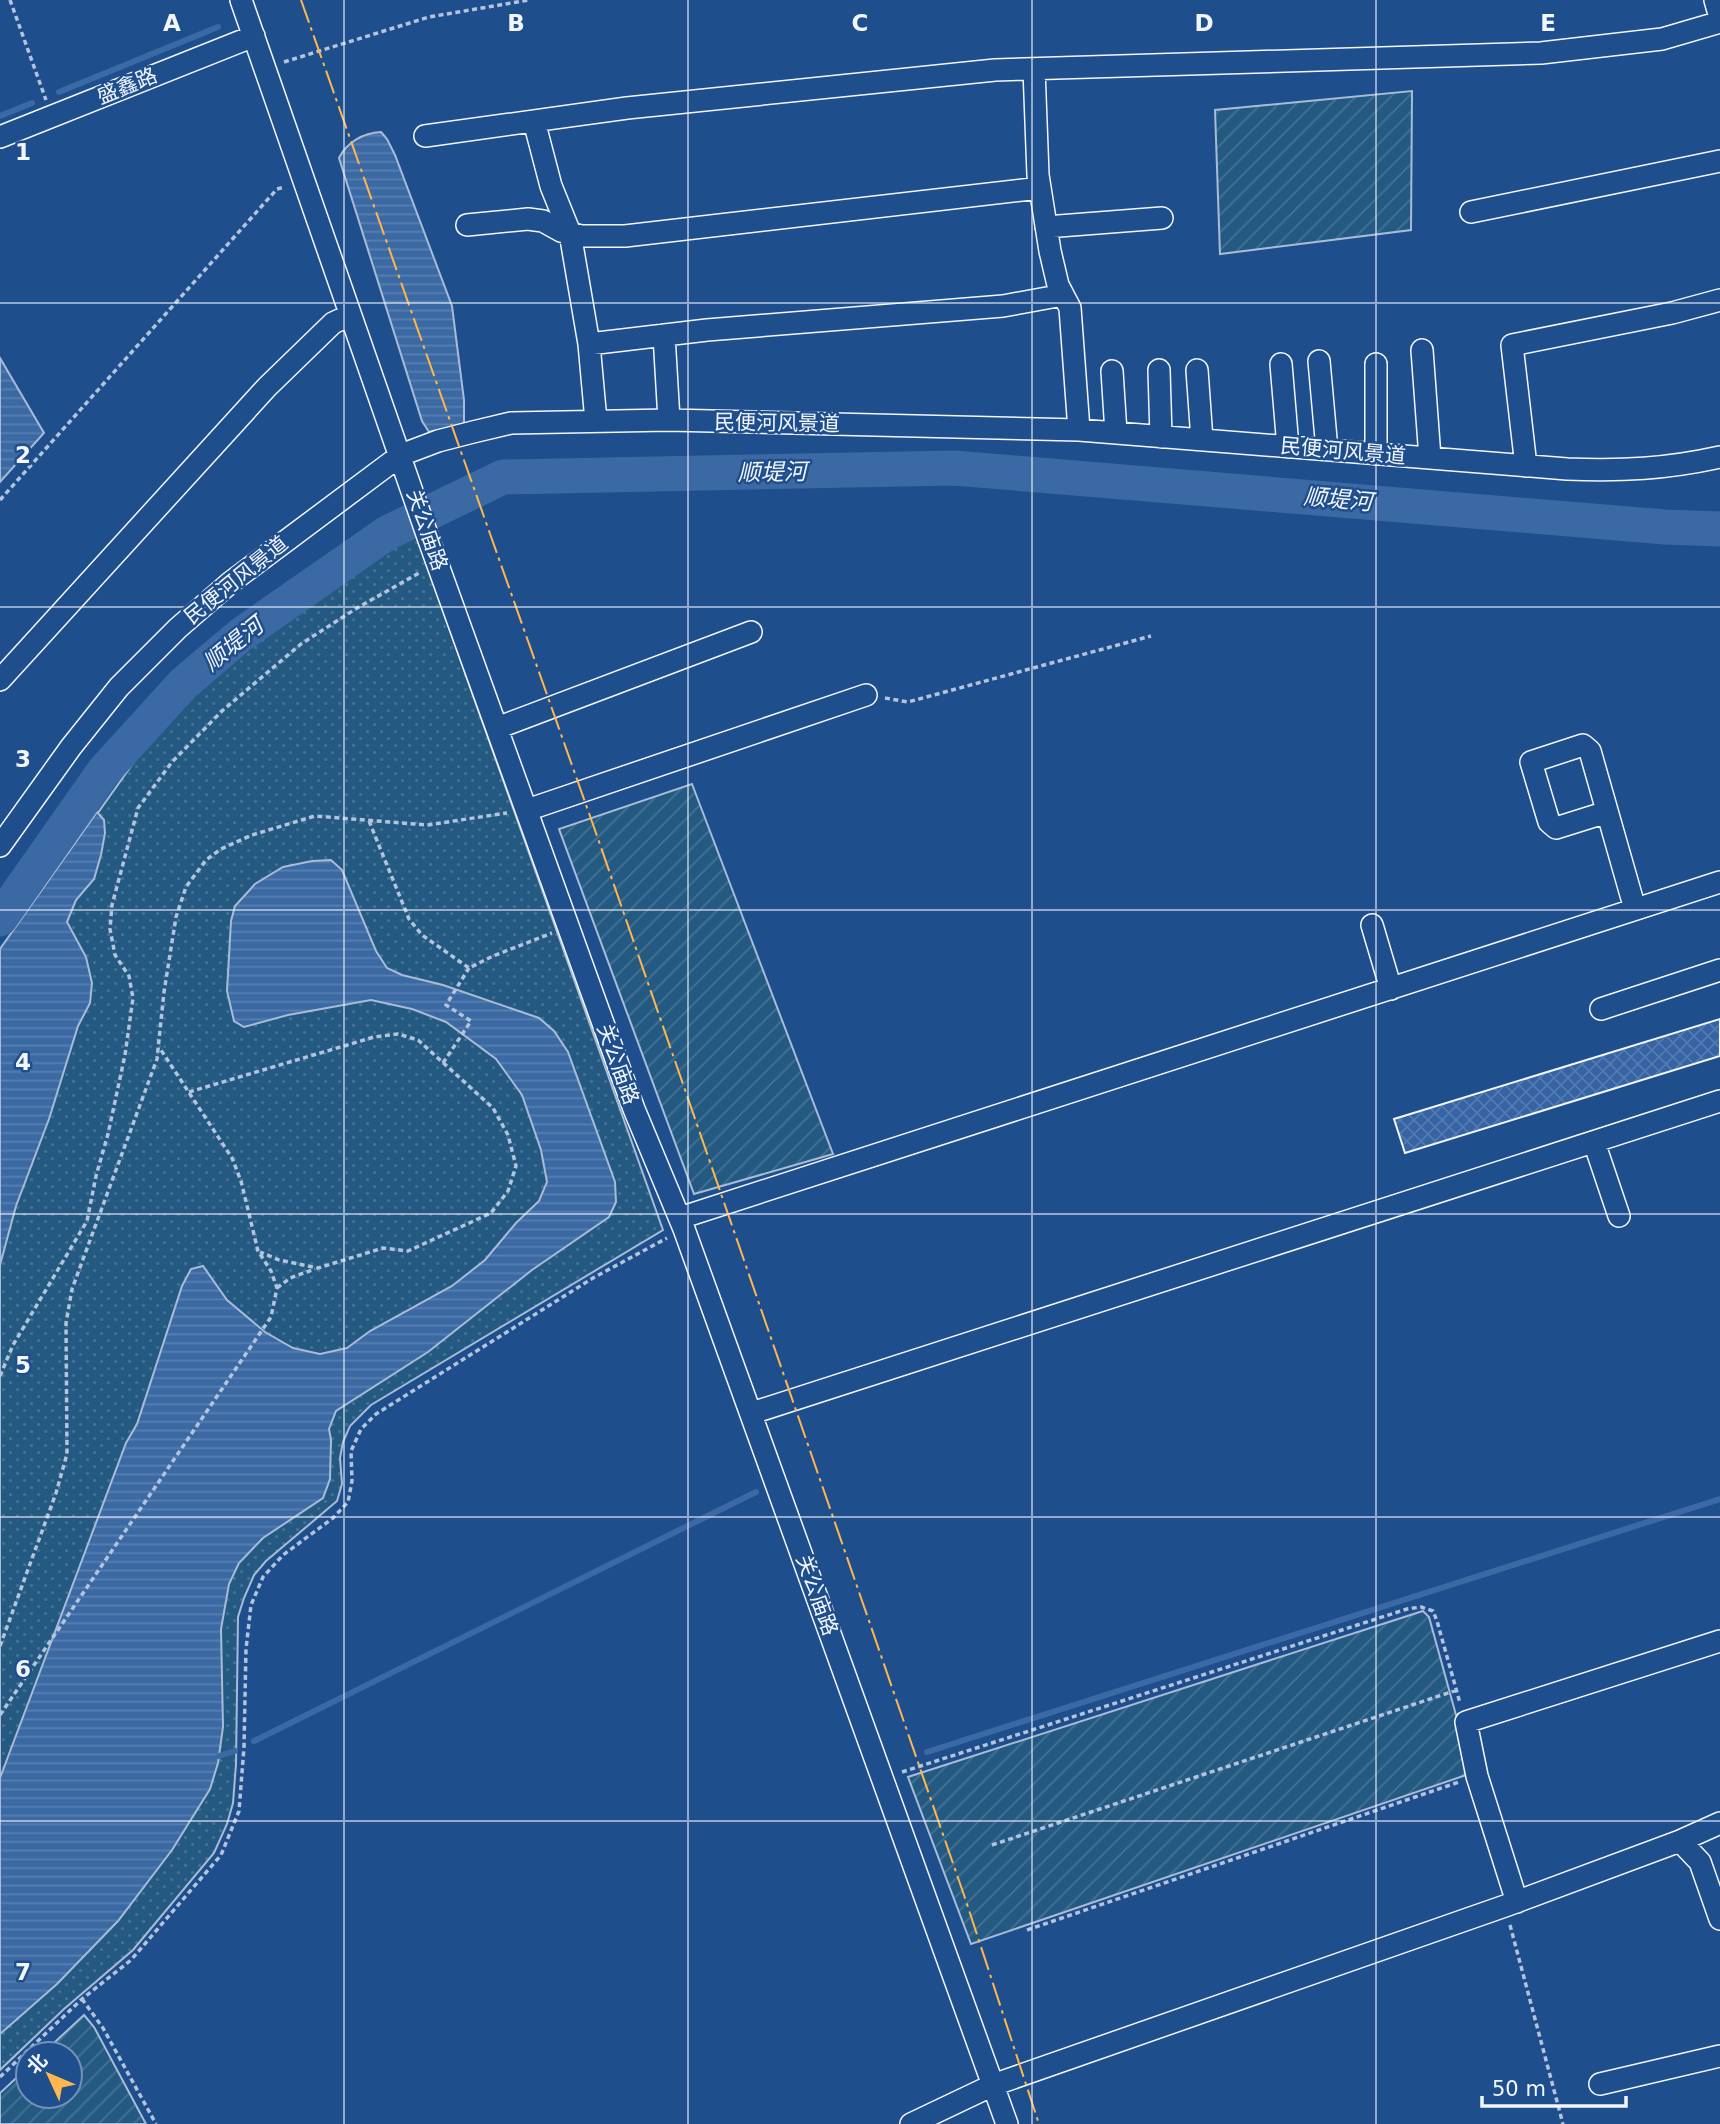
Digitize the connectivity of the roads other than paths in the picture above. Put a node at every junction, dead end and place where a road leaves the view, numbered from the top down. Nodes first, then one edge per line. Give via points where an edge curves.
1 (241, 0) edge
2 (1714, 0) edge
3 (1720, 20) edge
4 (254, 36) junction
5 (1034, 69) junction
6 (534, 121) junction
7 (425, 136) dead end
8 (0, 137) edge
9 (1720, 161) edge
10 (1040, 188) junction
11 (1471, 212) dead end
12 (1162, 218) dead end
13 (467, 225) dead end
14 (1046, 227) junction
15 (570, 233) junction
16 (1063, 295) junction
17 (1720, 300) edge
18 (350, 315) junction
19 (664, 335) junction
20 (589, 344) junction
21 (1422, 350) dead end
22 (1319, 361) dead end
23 (1282, 363) dead end
24 (1376, 364) dead end
25 (1159, 370) dead end
26 (1197, 370) dead end
27 (1112, 371) dead end
28 (669, 420) junction
29 (596, 421) junction
30 (1079, 430) junction
31 (1116, 433) junction
32 (1161, 437) junction
33 (1202, 440) junction
34 (1287, 447) junction
35 (1327, 450) junction
36 (1376, 454) junction
37 (1720, 457) edge
38 (1430, 458) junction
39 (404, 464) junction
40 (1526, 466) junction
41 (751, 632) dead end
42 (0, 680) edge
43 (866, 695) road end
44 (497, 728) junction
45 (527, 810) junction
46 (1607, 812) dead end
47 (0, 846) edge
48 (1720, 882) edge
49 (1635, 909) junction
50 (1372, 925) dead end
51 (1720, 970) edge
52 (1391, 989) junction
53 (1601, 1009) dead end
54 (1720, 1101) edge
55 (1594, 1142) junction
56 (1619, 1216) dead end
57 (682, 1223) junction
58 (751, 1413) junction
59 (1720, 1642) edge
60 (1720, 1823) edge
61 (1679, 1841) junction
62 (1511, 1904) junction
63 (1720, 1919) edge
64 (1720, 2056) edge
65 (1600, 2084) dead end
66 (993, 2085) junction
67 (911, 2124) edge
68 (1007, 2124) edge

1 - 4 street, 关公庙路
2 - 3 street
3 - 5 street via 1662,39 1541,53
4 - 8 street, 盛鑫路
4 - 18 street, 关公庙路
5 - 6 street
5 - 10 street
6 - 7 street
6 - 15 street via 551,186
9 - 11 street
10 - 14 street
10 - 15 street via 625,236
12 - 14 street
13 - 15 street via 528,219
14 - 16 street
15 - 20 street
16 - 19 street via 1003,306
16 - 30 street via 1070,308
17 - 40 street via 1513,345
18 - 39 street, 关公庙路
18 - 42 street via 333,323 267,387
19 - 20 street
19 - 28 street
20 - 29 street
21 - 38 street
22 - 35 street
23 - 34 street
24 - 36 street
25 - 32 street
26 - 33 street
27 - 31 street
28 - 29 street, 民便河风景道
28 - 30 street, 民便河风景道
29 - 39 street, 民便河风景道 via 511,423 438,441
30 - 31 street, 民便河风景道
31 - 32 street, 民便河风景道
32 - 33 street, 民便河风景道
33 - 34 street, 民便河风景道
34 - 35 street, 民便河风景道
35 - 36 street, 民便河风景道
36 - 38 street, 民便河风景道
37 - 40 street, 民便河风景道 via 1632,471
38 - 40 street, 民便河风景道
39 - 44 street, 关公庙路
39 - 47 street, 民便河风景道 via 230,582 178,628 119,687
41 - 44 street
43 - 45 street
44 - 45 street, 关公庙路
45 - 57 street, 关公庙路 via 634,1109
46 - 49 street
48 - 49 street
49 - 52 street
50 - 52 street
51 - 53 street
52 - 57 street
54 - 55 street
55 - 56 street
55 - 58 street
57 - 58 street, 关公庙路
58 - 66 street, 关公庙路
59 - 62 street via 1466,1722
60 - 61 street
61 - 62 street
61 - 63 street via 1700,1862
62 - 66 street
64 - 65 street
66 - 67 street
66 - 68 street, 关公庙路

